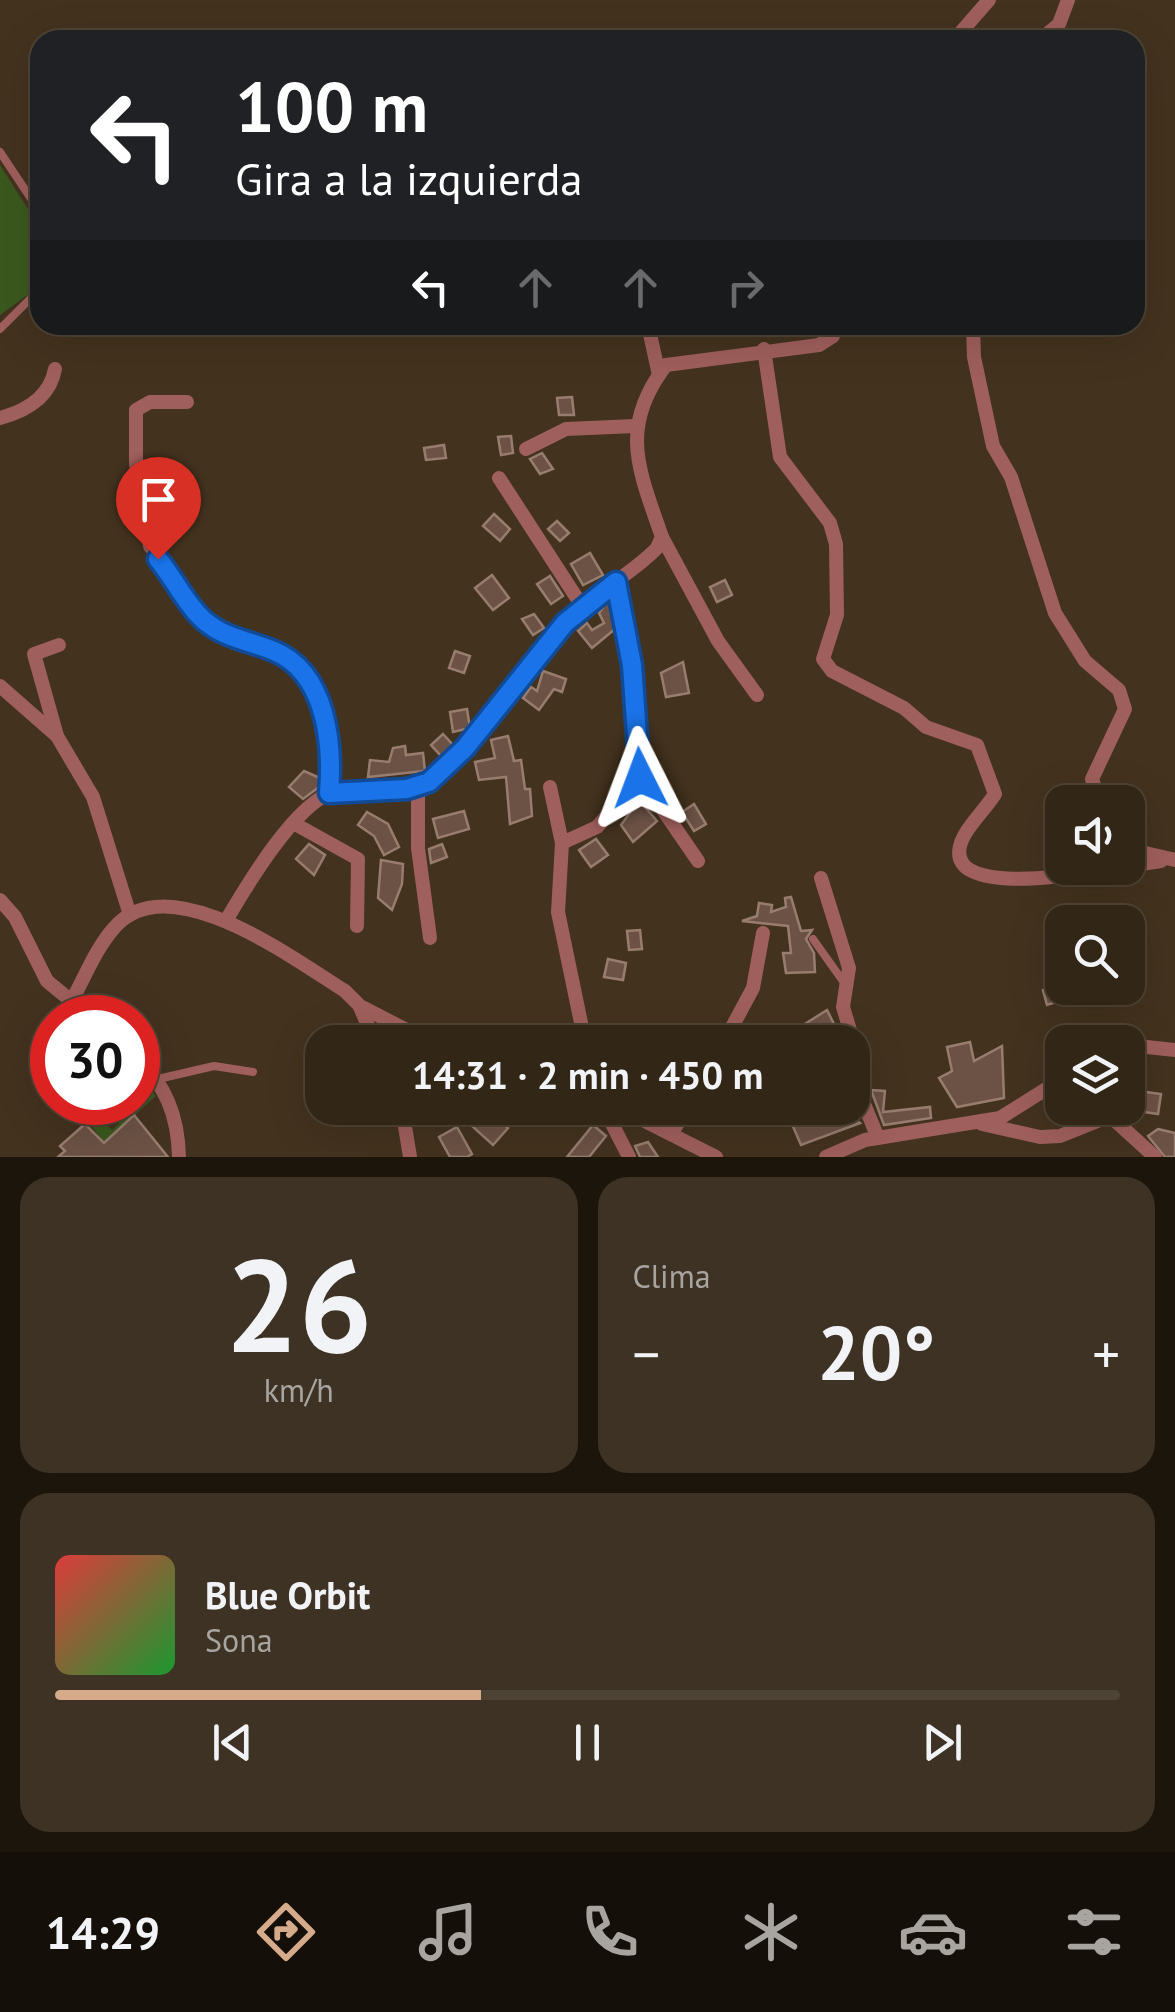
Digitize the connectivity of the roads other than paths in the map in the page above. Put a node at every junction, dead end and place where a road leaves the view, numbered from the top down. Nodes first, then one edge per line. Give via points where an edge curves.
1 (989, 0) edge
2 (1068, 0) edge
3 (963, 30) edge
4 (1052, 30) edge
5 (0, 152) edge
6 (30, 197) edge
7 (30, 298) edge
8 (0, 329) edge
9 (650, 335) edge
10 (833, 335) edge
11 (974, 335) edge
12 (764, 349) junction
13 (55, 370) dead end
14 (659, 375) junction
15 (187, 402) dead end
16 (0, 418) edge
17 (635, 426) junction
18 (526, 449) dead end
19 (499, 478) dead end
20 (662, 537) junction
21 (616, 582) junction
22 (582, 606) junction
23 (59, 644) dead end
24 (0, 686) edge
25 (757, 695) dead end
26 (57, 736) junction
27 (640, 778) junction
28 (1094, 785) edge
29 (418, 787) junction
30 (550, 787) dead end
31 (329, 793) junction
32 (295, 824) junction
33 (562, 843) junction
34 (1145, 853) edge
35 (1173, 859) edge
36 (698, 860) dead end
37 (1145, 864) edge
38 (821, 878) dead end
39 (1045, 878) edge
40 (0, 900) edge
41 (130, 915) junction
42 (226, 918) junction
43 (357, 926) dead end
44 (763, 933) dead end
45 (430, 938) dead end
46 (813, 940) dead end
47 (846, 986) junction
48 (64, 995) edge
49 (75, 995) edge
50 (360, 1006) junction
51 (368, 1025) edge
52 (397, 1025) edge
53 (581, 1025) edge
54 (733, 1025) edge
55 (848, 1025) edge
56 (1145, 1047) edge
57 (1175, 1050) edge
58 (253, 1072) dead end
59 (160, 1080) edge
60 (160, 1084) edge
61 (1045, 1090) edge
62 (870, 1121) edge
63 (980, 1123) junction
64 (405, 1125) edge
65 (613, 1125) edge
66 (654, 1125) edge
67 (677, 1125) edge
68 (672, 1134) junction
69 (878, 1138) junction
70 (178, 1157) edge
71 (410, 1157) edge
72 (629, 1157) edge
73 (716, 1157) edge
74 (826, 1157) edge
75 (1155, 1157) edge

1 - 3 street
2 - 4 street
5 - 6 lane
7 - 8 lane
9 - 14 street
10 - 12 street via 818,345
11 - 28 street via 993,446 1012,477 1055,612 1074,647 1124,700
12 - 14 street via 678,361
12 - 39 street via 780,457 830,523 836,544 836,616 823,659 926,727 978,745 995,794 960,845 961,857 970,868 1002,880
13 - 16 street via 52,385 36,402
14 - 17 street
15 - 31 street via 150,402 136,410 136,464 150,546 208,624 278,652 308,680 326,722
17 - 18 street via 566,429
17 - 20 street via 635,455
19 - 22 street
20 - 21 street
20 - 25 street via 718,641
21 - 22 street
21 - 27 street via 632,665
22 - 29 street via 465,748
23 - 26 street via 34,654
24 - 26 street
26 - 41 street via 102,816
27 - 33 street via 597,827
27 - 36 street
29 - 31 street
29 - 45 street
30 - 33 street
31 - 32 street
32 - 42 street
32 - 43 street via 358,859
33 - 53 street via 558,912
34 - 35 street
35 - 37 street
38 - 47 street via 843,940
40 - 48 street via 36,967
41 - 42 street via 175,908
41 - 49 street via 114,928
42 - 50 street
44 - 54 street via 754,988
46 - 47 lane
47 - 55 street
50 - 51 street
50 - 52 street
56 - 57 street
58 - 59 lane via 214,1066
60 - 70 street via 178,1122
61 - 63 street
62 - 69 street
63 - 69 street
63 - 75 street via 1050,1136 1110,1116
64 - 71 street
65 - 72 street
66 - 68 street
67 - 68 street
68 - 73 street
69 - 74 street

